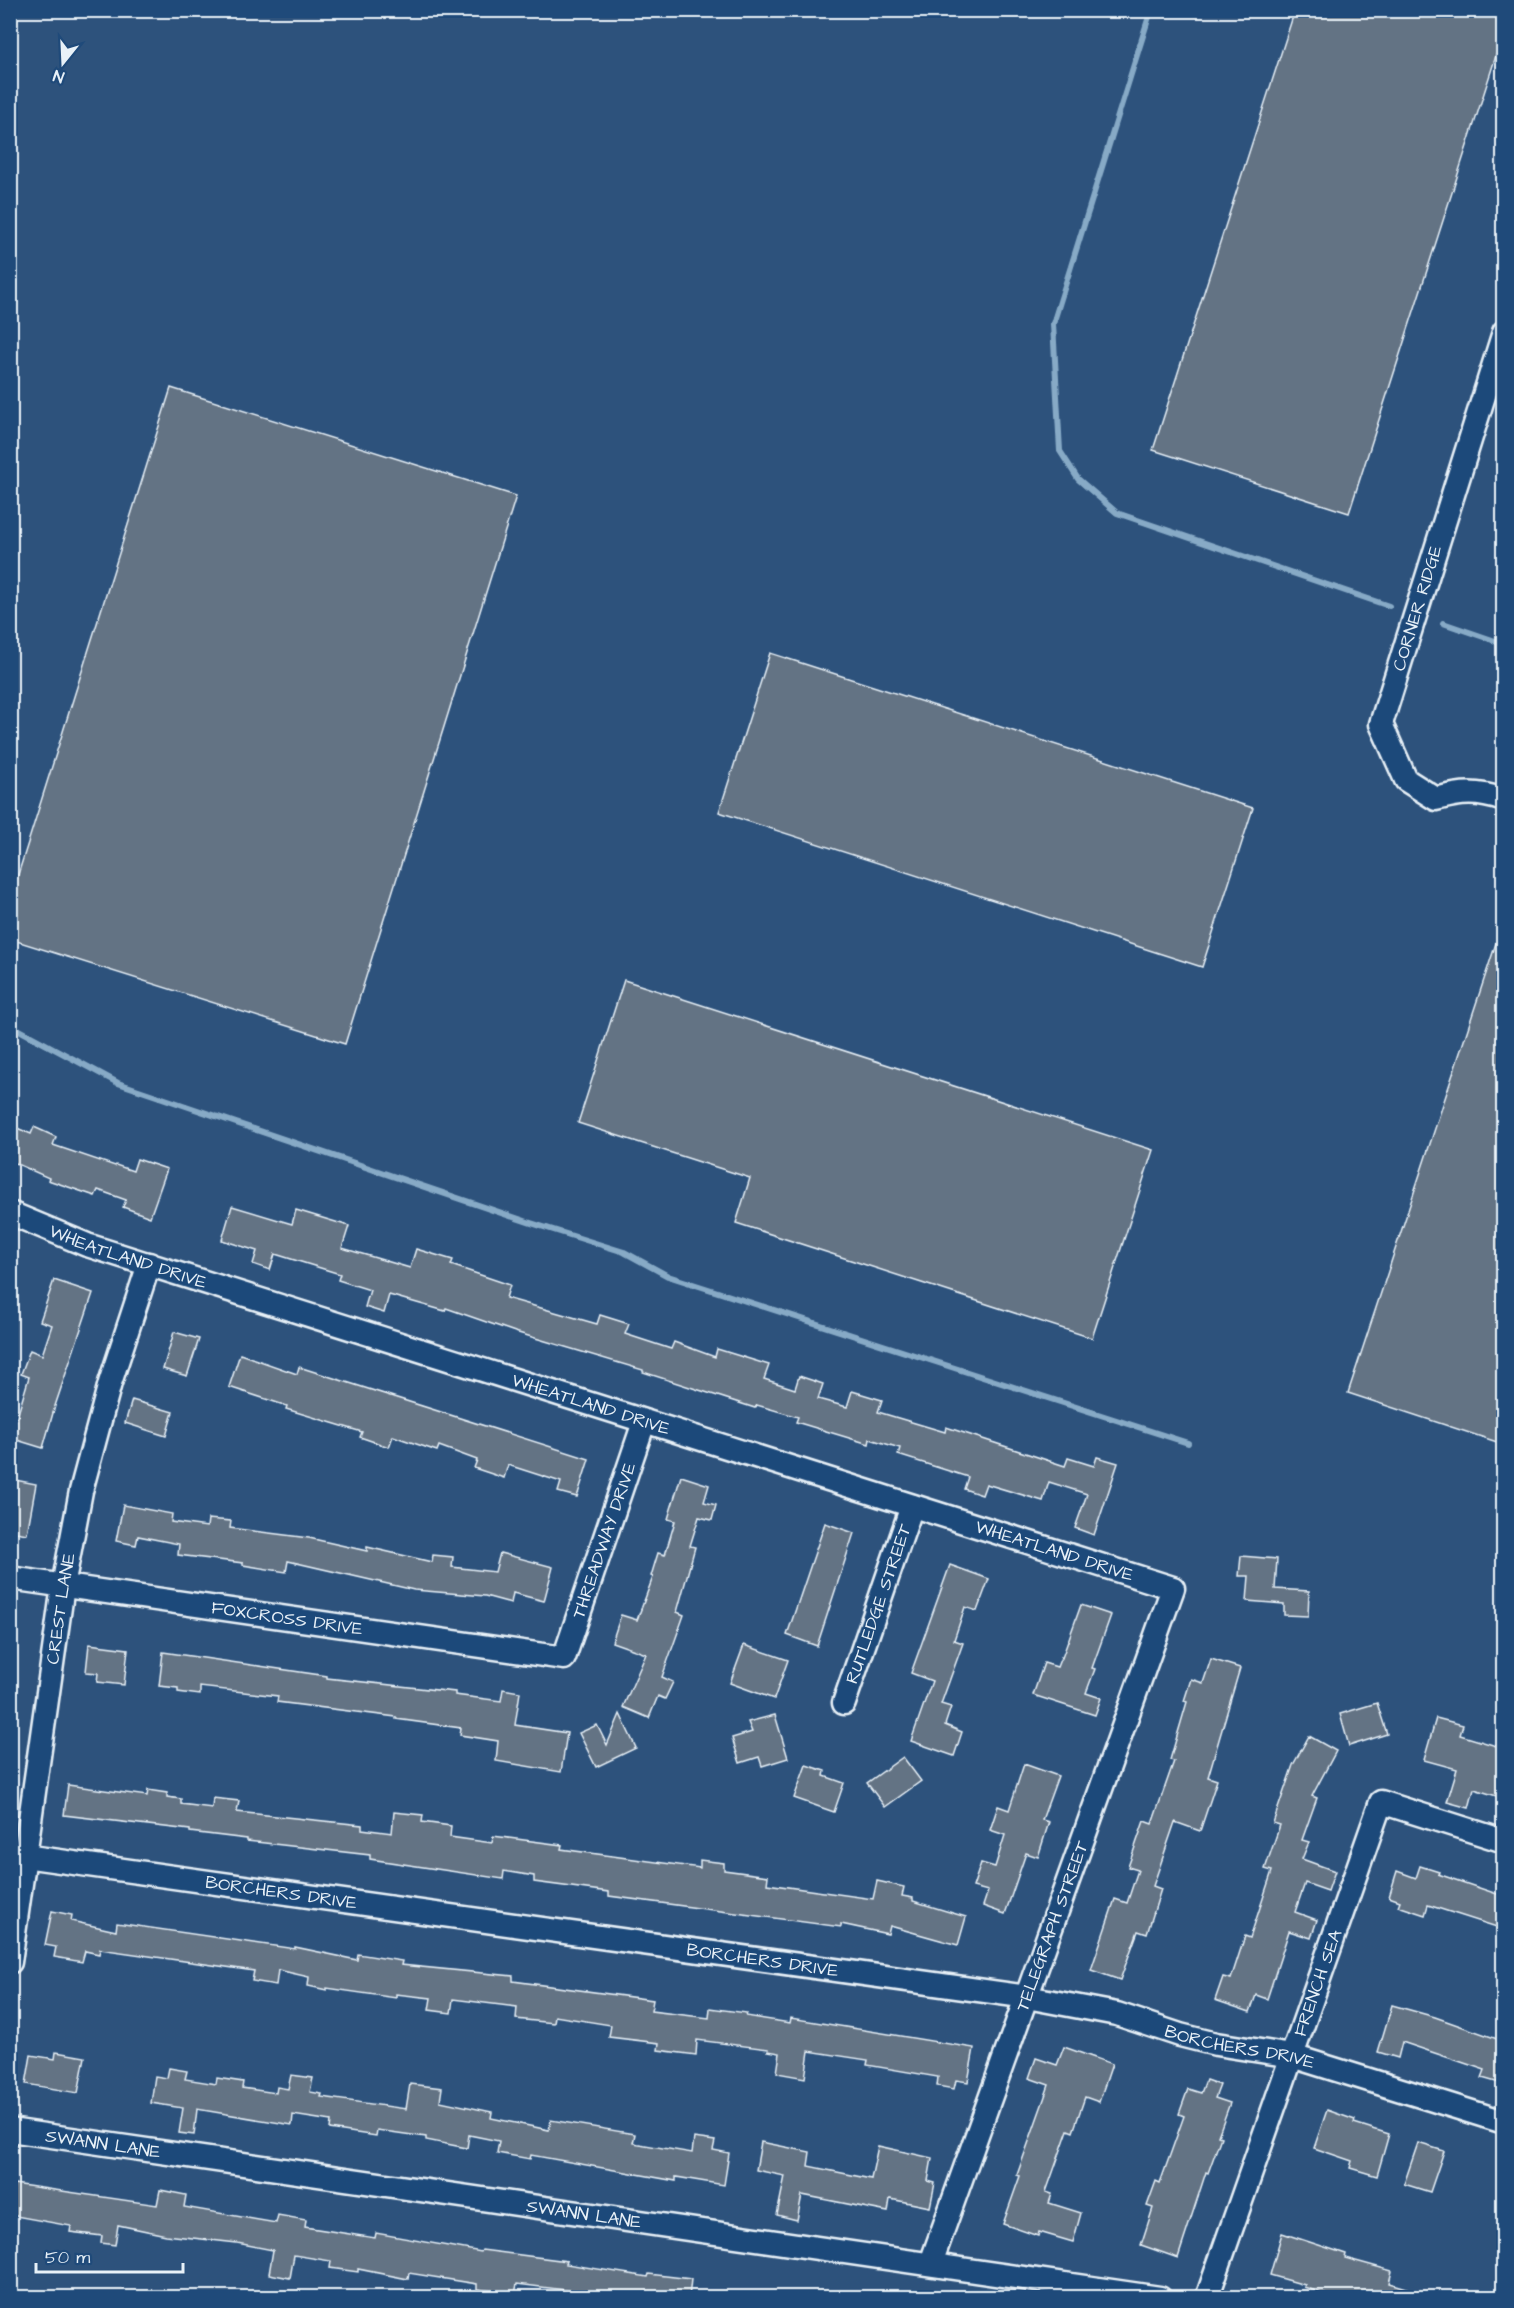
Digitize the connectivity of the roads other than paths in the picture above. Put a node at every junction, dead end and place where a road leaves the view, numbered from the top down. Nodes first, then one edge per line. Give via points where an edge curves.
1 (1503, 332) edge
2 (1503, 800) edge
3 (10, 1213) edge
4 (149, 1264) junction
5 (644, 1422) junction
6 (912, 1506) junction
7 (10, 1578) edge
8 (63, 1586) junction
9 (1173, 1588) joint
10 (564, 1658) joint
11 (844, 1703) dead end
12 (1503, 1840) edge
13 (19, 1855) edge
14 (10, 1962) edge
15 (1026, 1997) junction
16 (1292, 2056) junction
17 (1503, 2122) edge
18 (10, 2130) edge
19 (931, 2263) junction
20 (1160, 2298) edge
21 (1207, 2298) edge

1 - 2 street, CORNER RIDGE via 1381,724 1406,780 1436,799 1462,792
3 - 4 street, WHEATLAND DRIVE via 87,1245
4 - 5 street, WHEATLAND DRIVE
4 - 8 street, CREST LANE via 101,1415 81,1491
5 - 6 street, WHEATLAND DRIVE
5 - 10 street, THREADWAY DRIVE
6 - 9 street, WHEATLAND DRIVE
6 - 11 street, RUTLEDGE STREET
7 - 8 street, FOXCROSS DRIVE
8 - 10 street, FOXCROSS DRIVE
8 - 13 street, CREST LANE
9 - 15 street, TELEGRAPH STREET
12 - 16 street, FRENCH SEA via 1381,1802
13 - 14 street, CREST LANE
13 - 15 street, BORCHERS DRIVE
15 - 16 street, BORCHERS DRIVE via 1117,2014 1216,2044
15 - 19 street, TELEGRAPH STREET
16 - 17 street, BORCHERS DRIVE
16 - 21 street, FRENCH SEA
18 - 19 street, SWANN LANE
19 - 20 street, SWANN LANE

